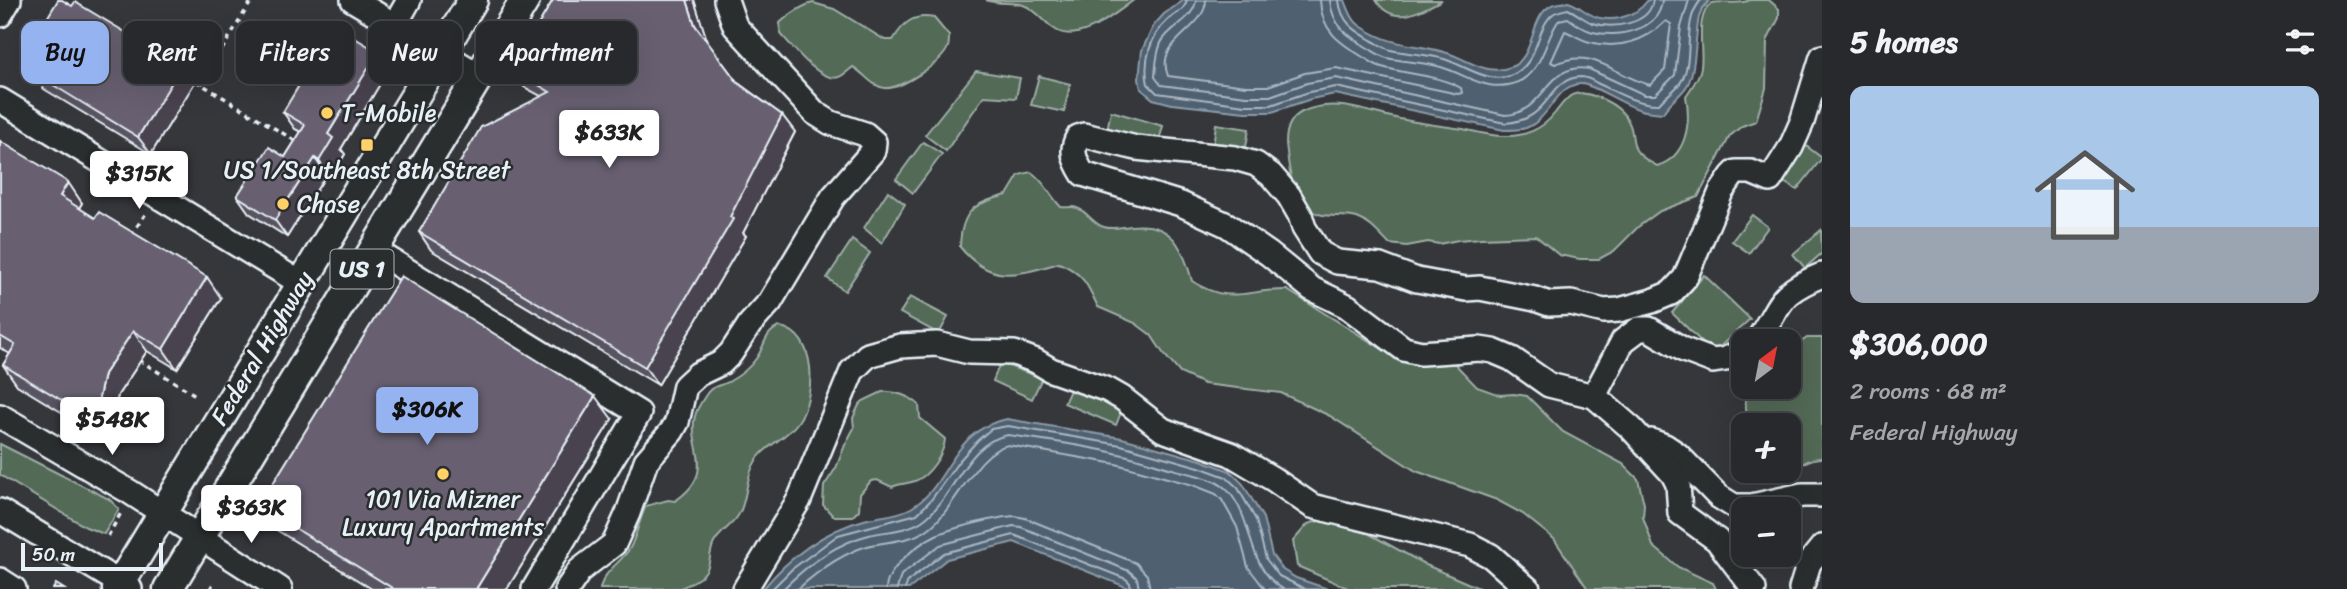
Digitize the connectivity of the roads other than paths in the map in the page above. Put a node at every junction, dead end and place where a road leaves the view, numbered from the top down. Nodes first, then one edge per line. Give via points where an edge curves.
1 (9, 0) edge
2 (353, 0) edge
3 (409, 0) edge
4 (525, 0) edge
5 (726, 0) edge
6 (470, 1) edge
7 (0, 15) edge
8 (388, 21) edge
9 (397, 21) edge
10 (459, 21) edge
11 (513, 21) edge
12 (1822, 57) edge
13 (476, 83) edge
14 (423, 84) edge
15 (0, 100) edge
16 (374, 250) junction
17 (1822, 275) edge
18 (302, 284) junction
19 (1764, 329) edge
20 (1731, 357) edge
21 (1594, 396) junction
22 (0, 416) edge
23 (1640, 439) junction
24 (1822, 495) edge
25 (0, 511) edge
26 (162, 513) junction
27 (199, 538) junction
28 (1822, 547) edge
29 (0, 580) edge
30 (122, 587) edge
31 (14, 589) edge
32 (168, 589) edge
33 (280, 589) edge
34 (534, 589) edge
35 (567, 589) edge
36 (745, 589) edge
37 (1528, 589) edge
38 (1754, 589) edge
39 (1801, 589) edge

1 - 7 street
2 - 8 street
3 - 9 street
4 - 11 main road, Federal Highway / US 1
5 - 35 street via 735,26 803,100 831,123 864,134 874,142 873,151 833,198 770,302 731,353 685,386 677,422 646,461 614,544 580,570
6 - 10 main road, Federal Highway / US 1
12 - 21 street via 1802,122 1770,180 1736,172 1721,192 1679,285 1663,298 1611,310 1549,304 1417,280 1380,266 1337,262 1320,253 1289,196 1256,164 1136,148 1092,135 1078,137 1075,143 1075,160 1083,174 1181,204 1227,225 1311,289 1347,306 1404,349 1421,353 1493,351 1549,385
13 - 16 main road, Federal Highway / US 1
14 - 18 main road, Federal Highway / US 1
15 - 18 street
16 - 27 main road, Federal Highway / US 1
16 - 34 street via 639,413
17 - 19 street via 1787,292
18 - 26 main road, Federal Highway / US 1
20 - 21 street via 1713,361 1648,329 1639,329 1623,341
21 - 23 street
22 - 26 street
23 - 24 street via 1677,454 1734,506
23 - 38 street via 1673,474 1680,513 1717,540
25 - 30 street
26 - 27 street
26 - 30 main road, Federal Highway / US 1
27 - 32 main road, Federal Highway / US 1
27 - 33 street
28 - 39 street via 1809,563
29 - 31 street
36 - 37 street via 799,500 852,371 868,355 925,344 969,352 1014,353 1036,361 1122,398 1163,430 1231,454 1312,506 1471,545

